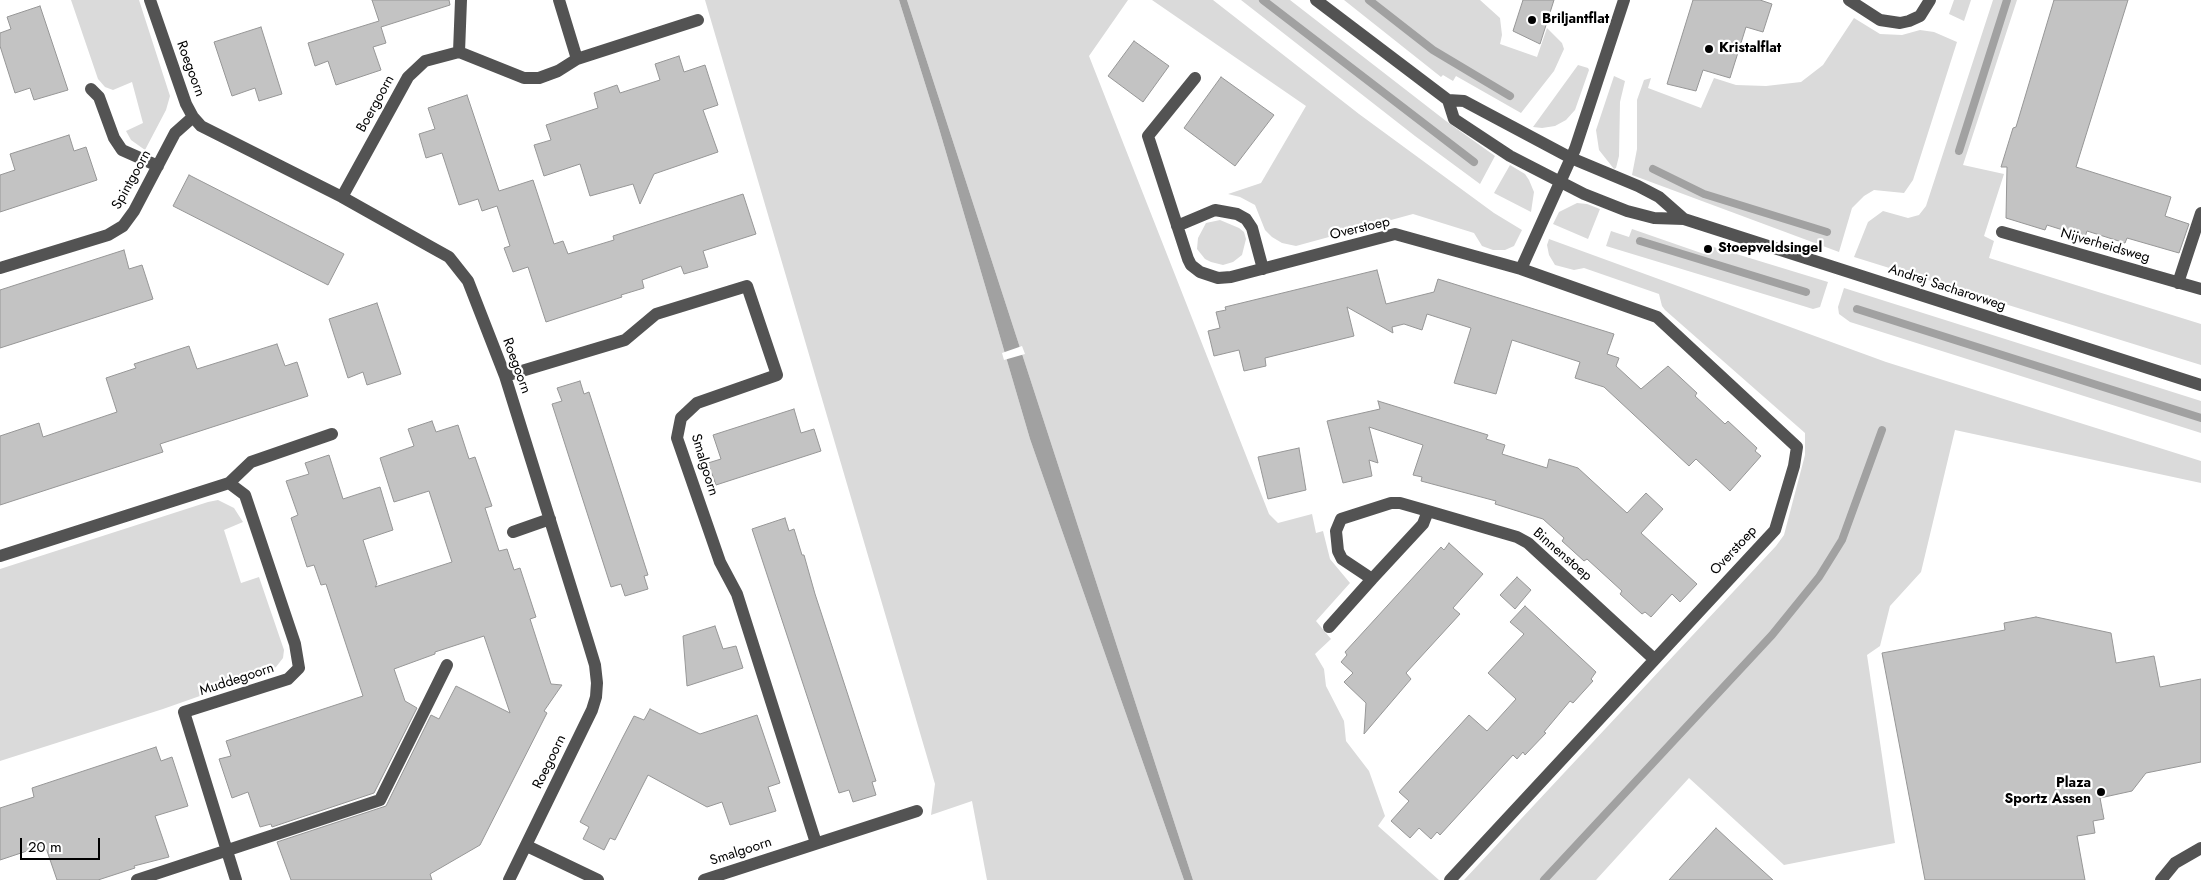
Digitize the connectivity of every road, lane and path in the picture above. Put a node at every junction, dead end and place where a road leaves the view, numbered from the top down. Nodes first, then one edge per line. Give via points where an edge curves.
1 (150, 0) edge
2 (461, 0) edge
3 (559, 0) edge
4 (1316, 0) edge
5 (1624, 0) edge
6 (1849, 0) edge
7 (1930, 0) edge
8 (698, 20) dead end
9 (459, 52) junction
10 (578, 59) junction
11 (1195, 78) dead end
12 (91, 89) dead end
13 (1448, 100) junction
14 (193, 117) junction
15 (1571, 158) junction
16 (158, 166) junction
17 (1560, 182) junction
18 (342, 198) junction
19 (2201, 213) edge
20 (1684, 219) junction
21 (1177, 226) junction
22 (2002, 232) dead end
23 (0, 268) edge
24 (1521, 268) junction
25 (1263, 269) junction
26 (2178, 283) junction
27 (2201, 290) edge
28 (505, 376) junction
29 (2201, 385) edge
30 (332, 434) dead end
31 (229, 483) junction
32 (1428, 511) junction
33 (550, 519) junction
34 (513, 532) dead end
35 (0, 556) edge
36 (1372, 580) junction
37 (1329, 627) dead end
38 (1654, 659) junction
39 (447, 664) dead end
40 (917, 811) dead end
41 (816, 843) junction
42 (527, 846) junction
43 (2201, 848) edge
44 (226, 851) junction
45 (137, 880) edge
46 (236, 880) edge
47 (509, 880) edge
48 (598, 880) edge
49 (704, 880) edge
50 (1450, 880) edge
51 (2161, 880) edge

1 - 14 street, Roegoorn
2 - 9 street
3 - 10 street
4 - 13 street, Andrej Sacharovweg
5 - 15 street
6 - 7 street via 1880,20 1900,23 1920,16
8 - 10 street
9 - 10 street via 524,78 539,78
9 - 18 street, Boergoorn via 425,61 408,77
11 - 21 street, Overstoep via 1148,136
12 - 16 street via 100,96 114,138 122,150
13 - 15 street, Andrej Sacharovweg via 1464,101
13 - 17 street, Andrej Sacharovweg via 1454,119 1510,156
14 - 16 street, Spintgoorn via 175,133
14 - 18 street, Roegoorn via 210,131
15 - 17 street
15 - 20 street, Andrej Sacharovweg via 1659,197
16 - 23 street, Spintgoorn via 123,226 108,235
17 - 20 street, Andrej Sacharovweg via 1627,211 1654,218
17 - 24 street
18 - 28 street, Roegoorn via 449,257 460,269 468,281
19 - 26 street
20 - 29 street, Andrej Sacharovweg
21 - 25 street, Overstoep via 1191,265 1208,275 1231,277
21 - 25 street via 1216,210 1237,214 1252,228
22 - 26 street, Nijverheidsweg
24 - 25 street, Overstoep via 1395,234
24 - 38 street, Overstoep via 1657,317 1797,447 1774,530
26 - 27 street, Nijverheidsweg
28 - 33 street, Roegoorn
28 - 41 street, Smalgoorn via 625,340 656,314 747,286 777,375 696,403 681,418 678,438 720,562 737,594
30 - 31 street via 251,462
31 - 35 street
31 - 44 street, Muddegoorn via 245,495 295,644 299,668 288,679 184,712
32 - 36 street via 1423,524
32 - 36 street, Binnenstoep via 1391,503 1341,519 1336,531 1342,559
32 - 38 street, Binnenstoep via 1528,543
33 - 34 street
33 - 42 street, Roegoorn via 595,666 596,697
36 - 37 street
38 - 50 street, Overstoep
39 - 44 street via 380,800
40 - 41 street, Smalgoorn
41 - 49 street, Smalgoorn
42 - 47 street, Roegoorn
42 - 48 street
43 - 51 street via 2175,863
44 - 45 street
44 - 46 street, Muddegoorn

